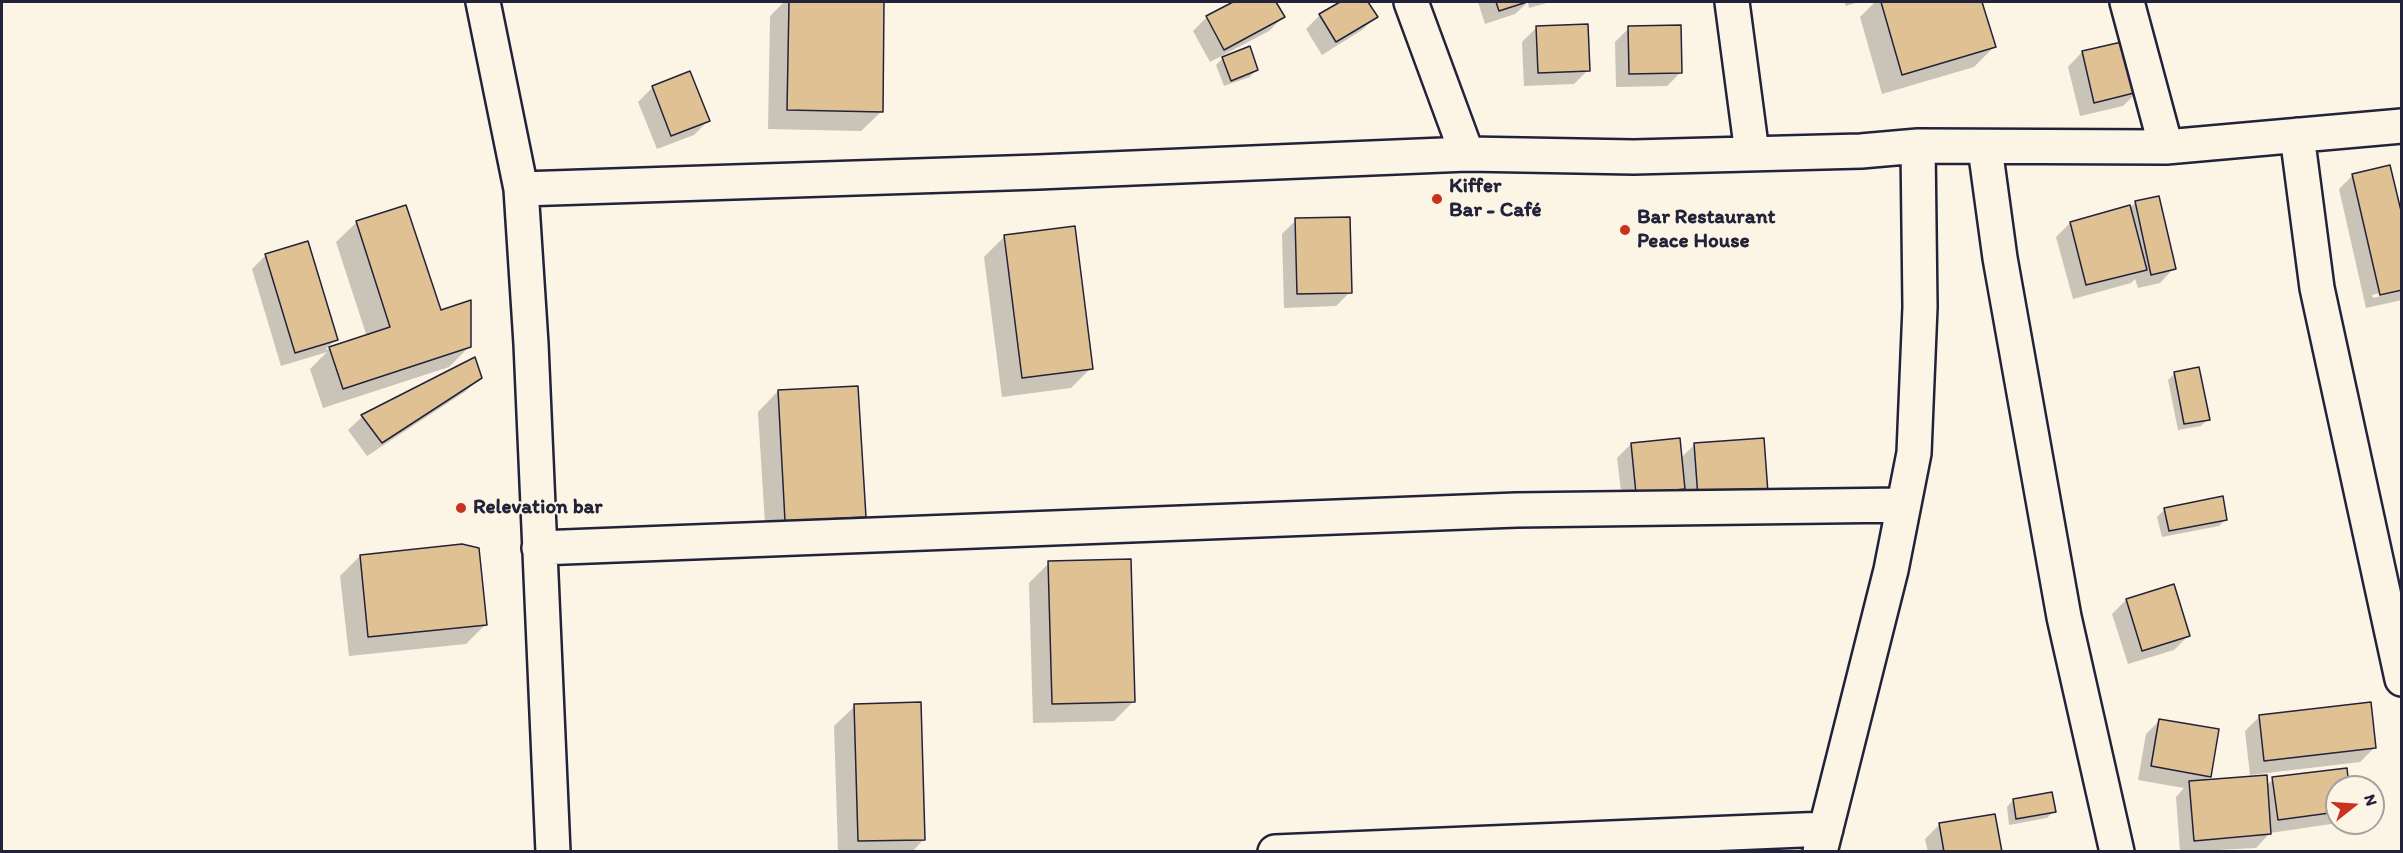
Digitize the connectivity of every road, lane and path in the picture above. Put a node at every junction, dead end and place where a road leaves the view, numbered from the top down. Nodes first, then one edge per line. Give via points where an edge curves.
1 (483, 2) edge
2 (1411, 2) edge
3 (1732, 2) edge
4 (2127, 2) edge
5 (2402, 126) edge
6 (2297, 135) junction
7 (1918, 146) junction
8 (2166, 147) junction
9 (1984, 148) junction
10 (1752, 153) junction
11 (1467, 154) junction
12 (521, 189) junction
13 (1903, 505) junction
14 (539, 548) junction
15 (2389, 560) edge
16 (2402, 680) edge
17 (1823, 840) edge
18 (553, 852) edge
19 (1275, 852) edge
20 (2117, 852) edge

1 - 12 street
2 - 11 street
3 - 10 street
4 - 8 street
5 - 6 street
6 - 8 street
6 - 15 street via 2317,288
7 - 9 street
7 - 10 street
7 - 13 street via 1920,307 1914,453
8 - 9 street
9 - 20 street via 2064,617
10 - 11 street via 1634,157
11 - 12 street
12 - 14 street
13 - 14 street via 1515,510
13 - 17 street via 1891,570
14 - 18 street
15 - 16 street
17 - 19 street

